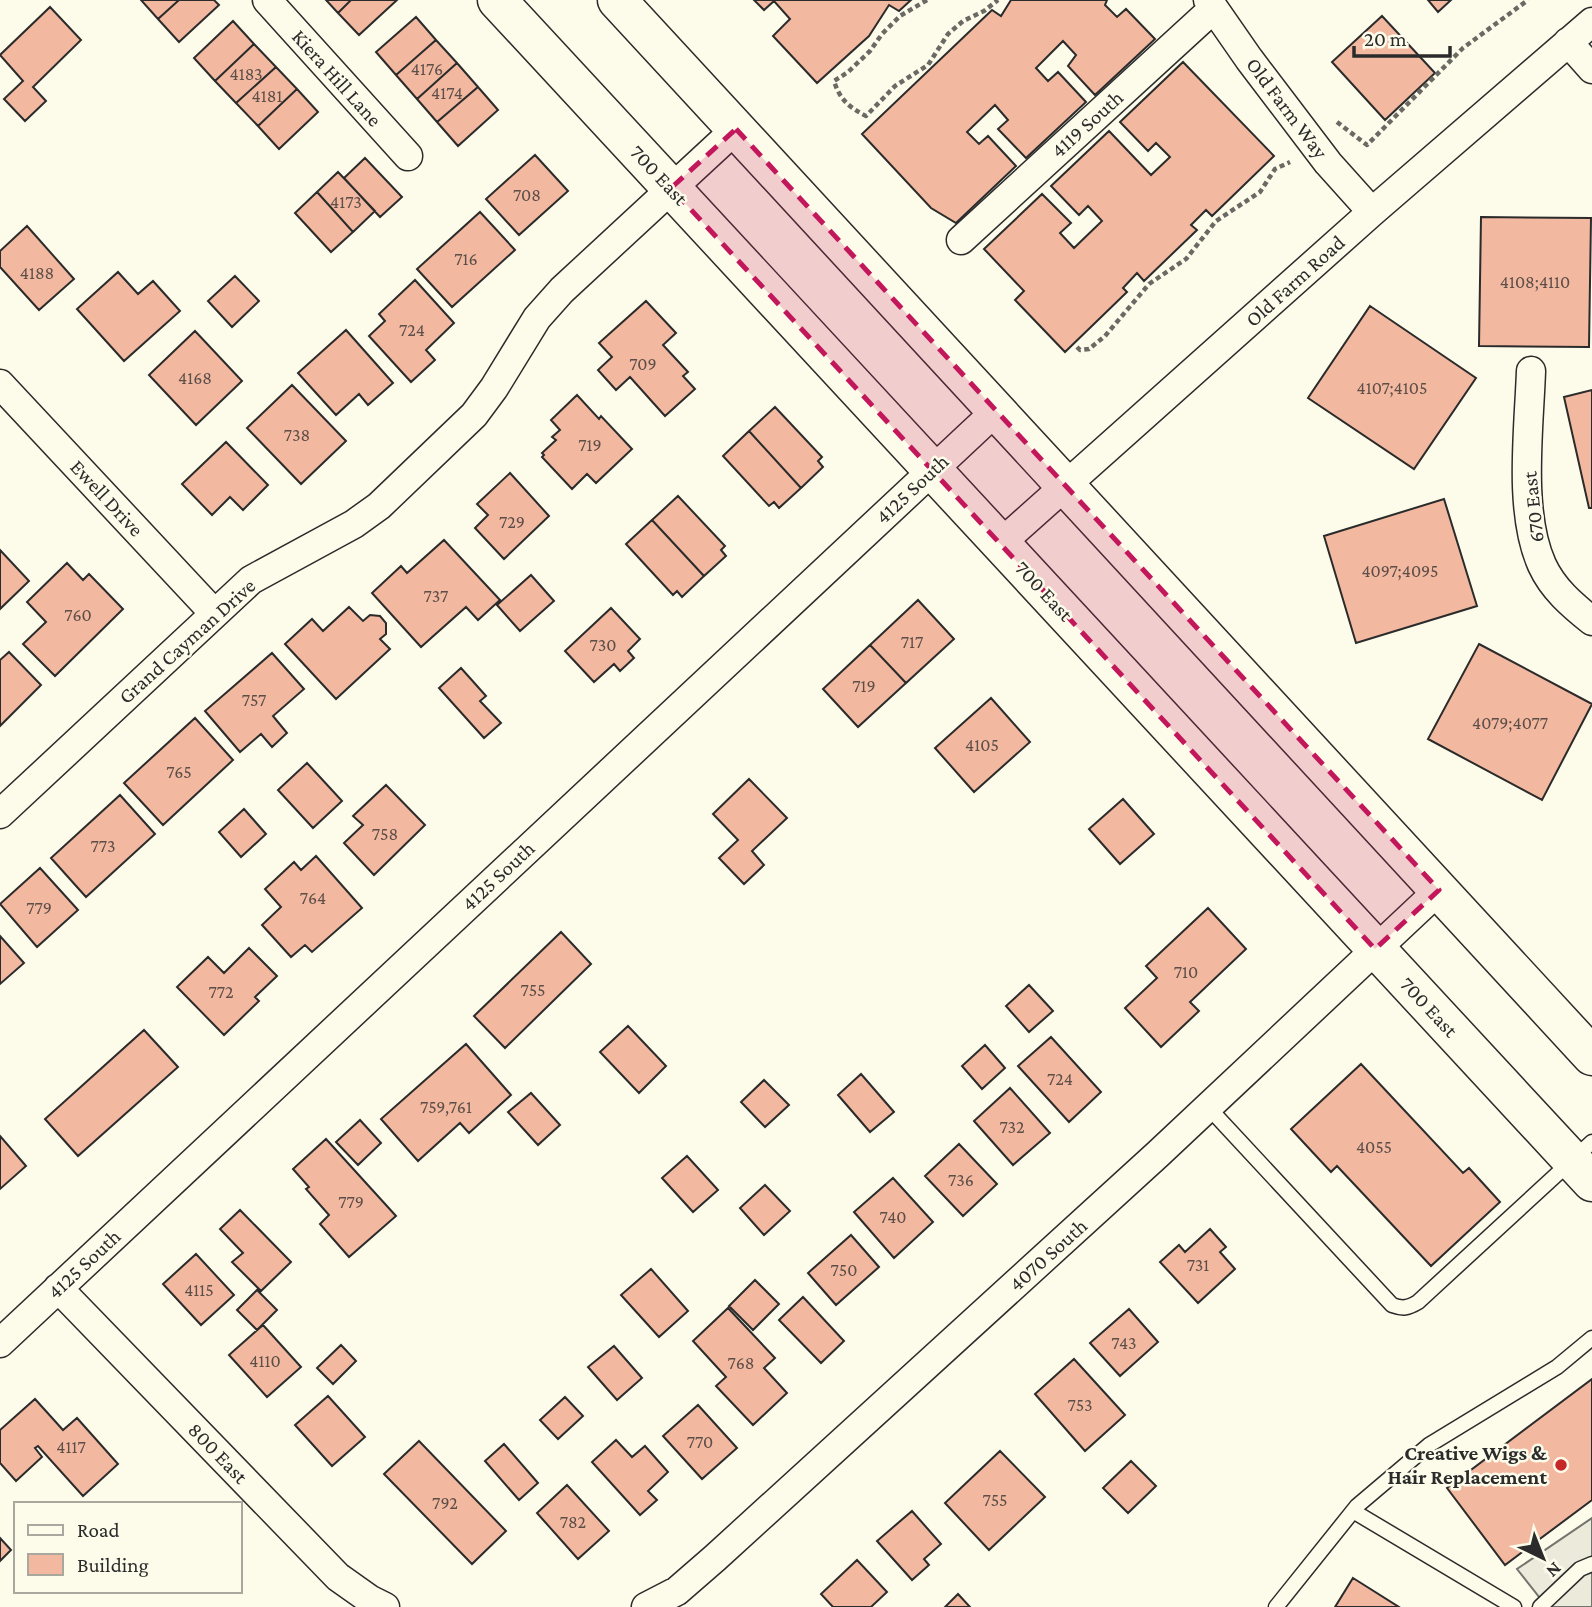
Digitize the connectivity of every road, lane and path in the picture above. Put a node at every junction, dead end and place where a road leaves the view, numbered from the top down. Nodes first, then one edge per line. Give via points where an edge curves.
1 (267, 0) edge
2 (497, 0) edge
3 (617, 0) edge
4 (927, 0) edge
5 (998, 0) edge
6 (1528, 0) edge
7 (1211, 5) edge
8 (1592, 22) edge
9 (1568, 42) junction
10 (1592, 69) edge
11 (1332, 119) dead end
12 (736, 129) junction
13 (408, 156) dead end
14 (1291, 162) dead end
15 (671, 188) junction
16 (1372, 212) junction
17 (961, 240) dead end
18 (1077, 347) dead end
19 (1531, 371) dead end
20 (0, 384) edge
21 (997, 410) junction
22 (932, 470) junction
23 (1065, 484) junction
24 (1000, 544) junction
25 (214, 613) junction
26 (1592, 621) edge
27 (0, 814) edge
28 (1439, 890) junction
29 (1375, 949) junction
30 (1592, 1056) edge
31 (1208, 1107) junction
32 (1585, 1161) edge
33 (58, 1288) junction
34 (1592, 1338) edge
35 (0, 1343) edge
36 (1353, 1511) junction
37 (1592, 1563) edge
38 (386, 1607) edge
39 (646, 1607) edge
40 (1276, 1607) edge
41 (1514, 1607) edge
42 (1540, 1607) edge

1 - 13 street, Kiera Hill Lane
2 - 15 main road, 700 East
3 - 12 main road
4 - 5 path via 900,16 870,51 834,81 849,107 866,116 889,92 928,65 948,34
6 - 11 path via 1463,48 1367,145
7 - 16 street, Old Farm Way via 1328,163
7 - 17 street, 4119 South
8 - 9 street, Old Farm Road
9 - 10 street
9 - 16 street, Old Farm Road
12 - 15 street, Grand Cayman Drive
12 - 21 main road
14 - 18 path via 1275,169 1260,192 1216,221 1186,259 1149,284 1105,336 1089,349
15 - 22 main road, 700 East
15 - 25 street, Grand Cayman Drive via 562,290 537,318 474,415 379,506 355,524 251,580
16 - 23 street, Old Farm Road
19 - 26 street, 670 East via 1528,497 1533,540 1543,567 1566,600
20 - 25 street, Ewell Drive
21 - 22 street, 4125 South
21 - 23 main road
22 - 24 main road, 700 East
22 - 33 street, 4125 South
23 - 24 street, Old Farm Road
23 - 28 main road
24 - 29 main road, 700 East
25 - 27 street, Grand Cayman Drive
28 - 29 street, 4070 South
28 - 30 main road
29 - 31 street, 4070 South
29 - 32 main road, 700 East
31 - 32 lane via 1392,1305 1401,1308 1418,1302
31 - 39 street, 4070 South via 715,1558 677,1591
33 - 35 street, 4125 South
33 - 38 street, 800 East via 338,1577
34 - 36 lane via 1557,1367 1429,1445
36 - 40 lane
36 - 41 lane
37 - 42 lane

